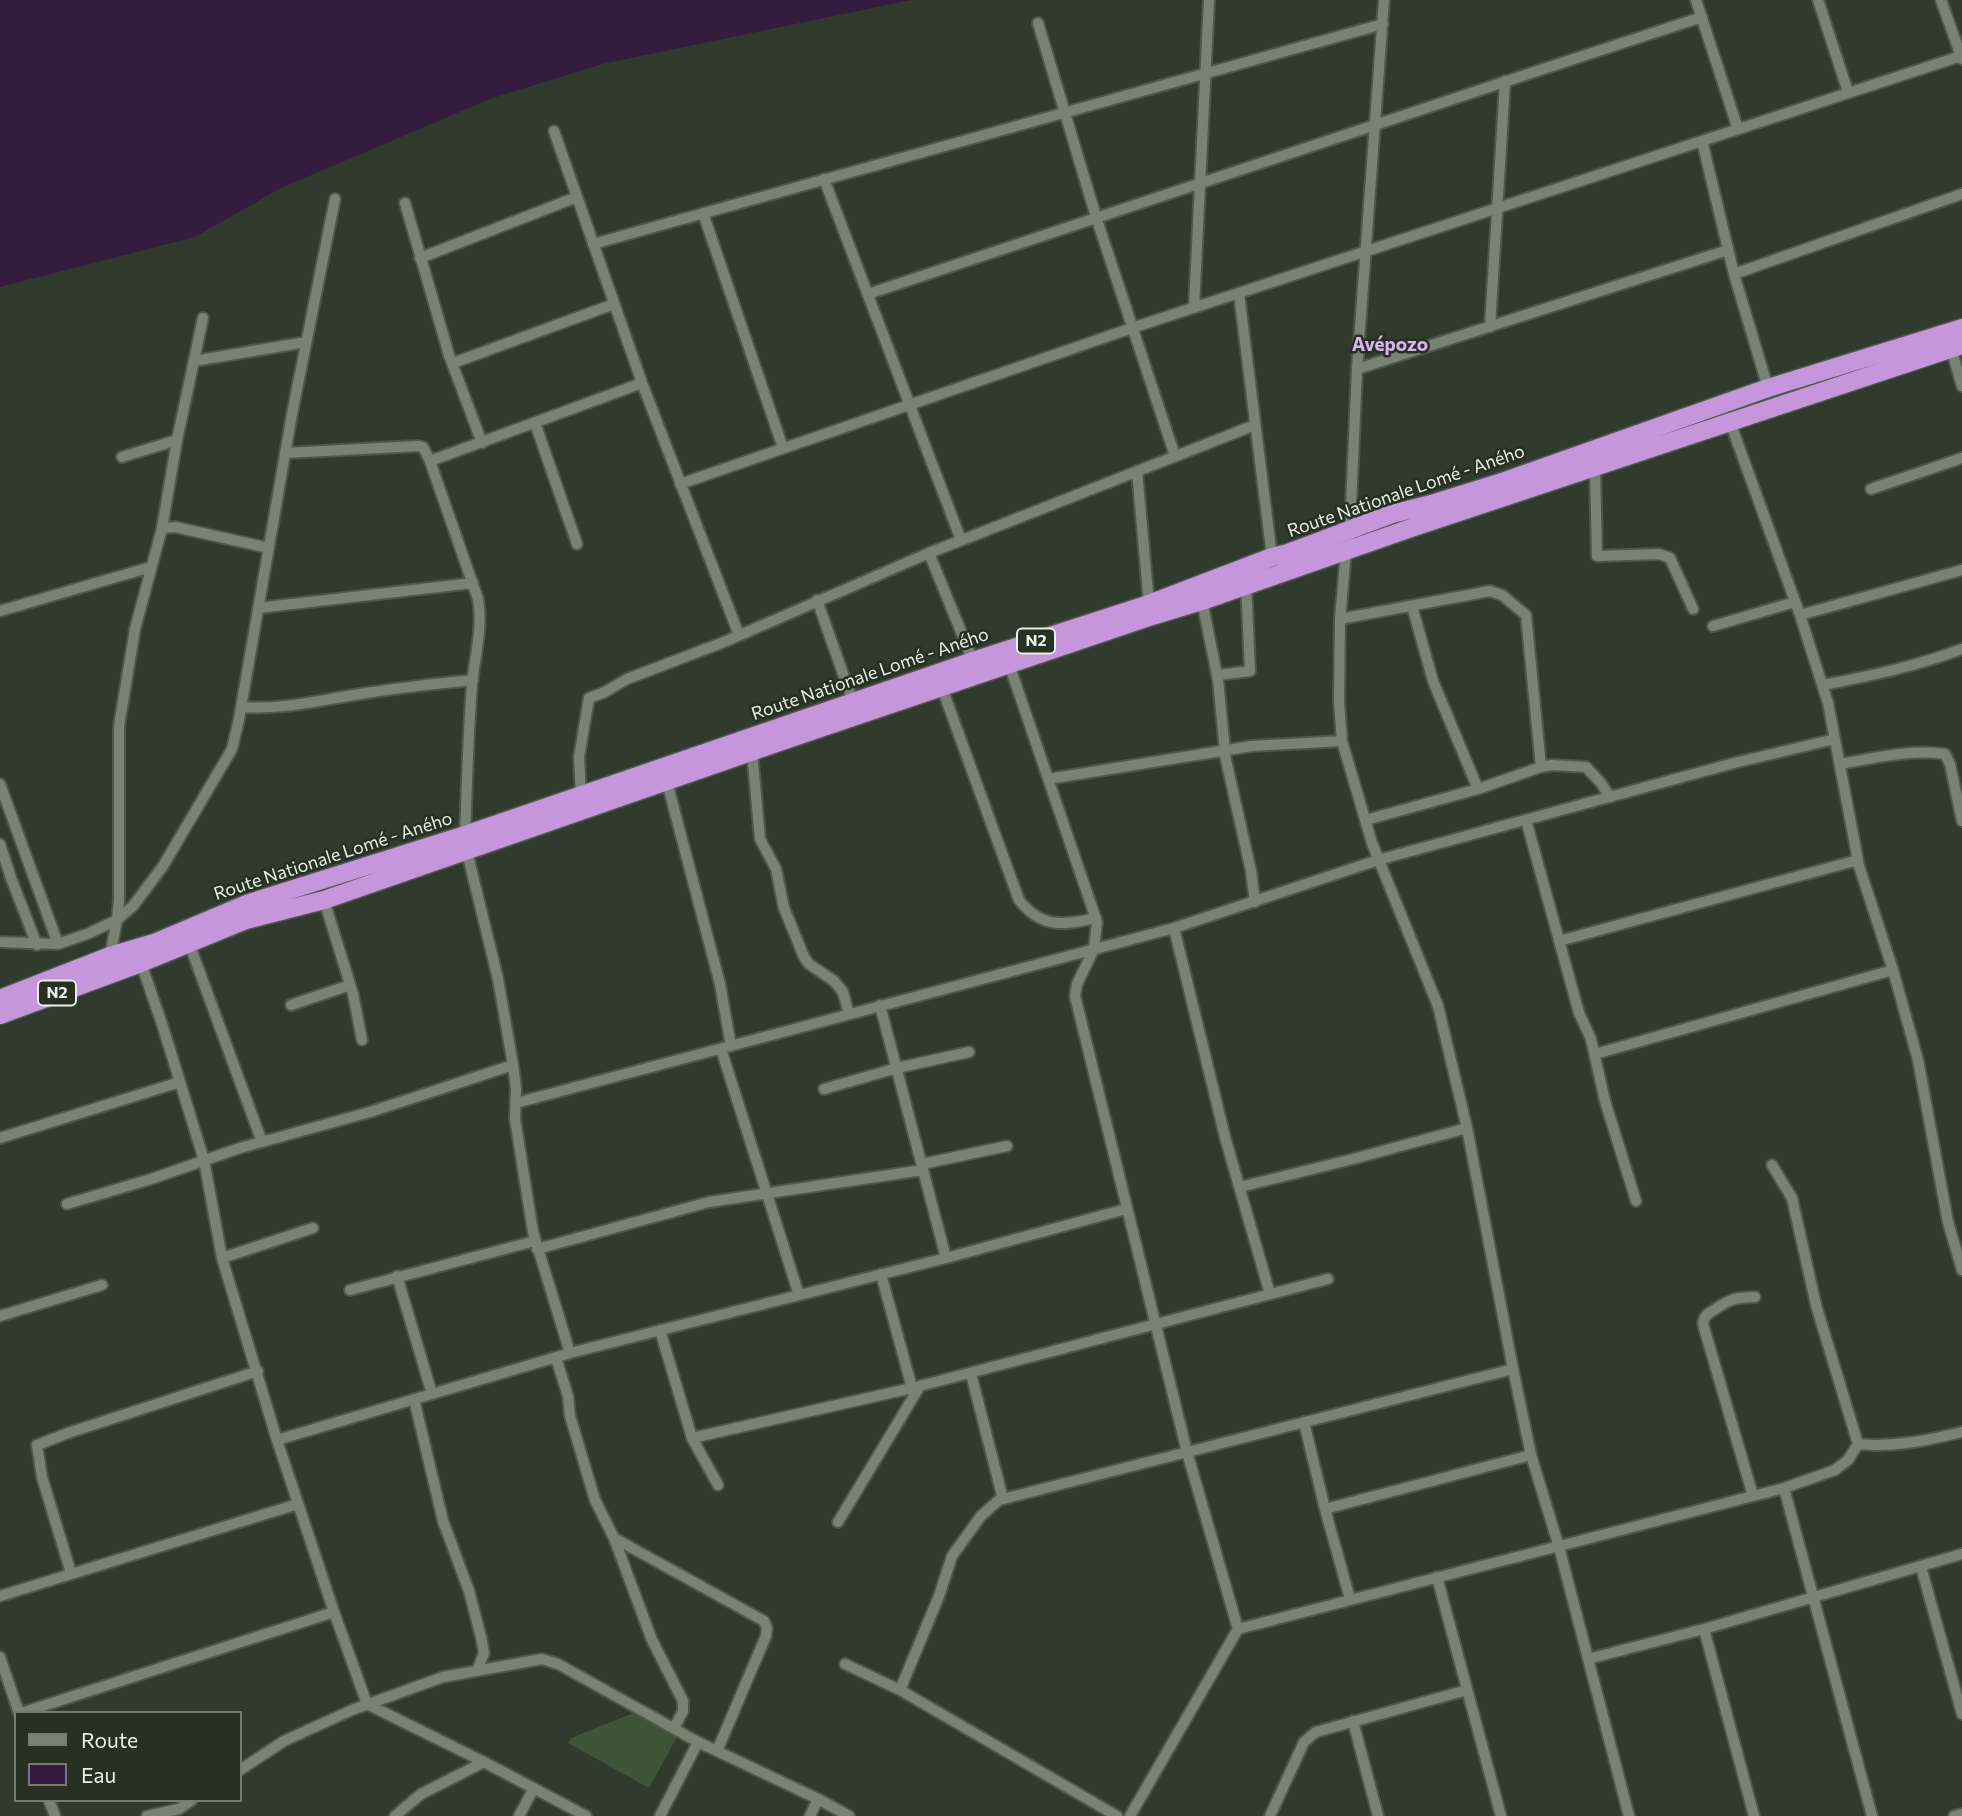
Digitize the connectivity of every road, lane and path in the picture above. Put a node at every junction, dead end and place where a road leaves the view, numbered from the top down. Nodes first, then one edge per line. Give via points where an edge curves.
1 (1209, 0) edge
2 (1384, 0) edge
3 (1696, 0) edge
4 (1818, 0) edge
5 (1941, 0) edge
6 (1702, 17) junction
7 (1038, 23) dead end
8 (1382, 24) junction
9 (1961, 57) edge
10 (1205, 73) junction
11 (1505, 81) junction
12 (1848, 92) junction
13 (1064, 112) junction
14 (1376, 126) junction
15 (1738, 129) junction
16 (554, 131) dead end
17 (1702, 141) junction
18 (824, 179) junction
19 (1200, 184) junction
20 (1962, 194) edge
21 (577, 197) junction
22 (335, 199) dead end
23 (405, 202) dead end
24 (1499, 207) junction
25 (703, 213) junction
26 (1097, 220) junction
27 (593, 244) junction
28 (1728, 250) junction
29 (1366, 253) junction
30 (419, 258) junction
31 (1734, 274) junction
32 (867, 294) junction
33 (1239, 294) junction
34 (614, 304) junction
35 (1194, 308) junction
36 (204, 318) dead end
37 (1490, 327) junction
38 (1132, 328) junction
39 (1962, 328) edge
40 (306, 342) junction
41 (1956, 347) edge
42 (194, 360) junction
43 (453, 363) junction
44 (1357, 369) junction
45 (642, 383) junction
46 (1962, 386) edge
47 (1768, 388) junction
48 (909, 405) junction
49 (1730, 422) junction
50 (535, 423) junction
51 (1255, 425) junction
52 (177, 440) junction
53 (482, 443) junction
54 (783, 448) junction
55 (285, 453) junction
56 (1175, 456) junction
57 (122, 457) dead end
58 (1962, 458) edge
59 (430, 460) junction
60 (1595, 468) junction
61 (1137, 471) junction
62 (680, 484) junction
63 (1871, 489) dead end
64 (162, 528) junction
65 (1350, 530) junction
66 (961, 540) junction
67 (577, 544) dead end
68 (269, 548) junction
69 (1346, 551) junction
70 (929, 553) junction
71 (1272, 557) junction
72 (151, 567) junction
73 (1962, 570) edge
74 (473, 583) junction
75 (1246, 584) junction
76 (817, 600) junction
77 (1202, 601) junction
78 (1795, 603) junction
79 (1149, 604) junction
80 (1412, 606) junction
81 (258, 608) junction
82 (1693, 609) dead end
83 (0, 611) edge
84 (1800, 615) junction
85 (1340, 619) junction
86 (1713, 626) dead end
87 (740, 635) junction
88 (1962, 649) edge
89 (973, 661) junction
90 (1009, 664) junction
91 (1218, 675) junction
92 (473, 680) junction
93 (1823, 685) junction
94 (942, 688) junction
95 (853, 702) junction
96 (241, 706) junction
97 (1835, 739) junction
98 (1342, 741) junction
99 (1225, 751) junction
100 (752, 752) junction
101 (1840, 764) junction
102 (1541, 767) junction
103 (1048, 779) junction
104 (667, 782) junction
105 (0, 784) edge
106 (1478, 789) junction
107 (581, 796) junction
108 (1610, 797) junction
109 (1366, 820) junction
110 (1526, 820) junction
111 (1962, 821) edge
112 (0, 844) edge
113 (466, 844) junction
114 (1378, 860) junction
115 (1858, 860) junction
116 (324, 900) junction
117 (1255, 902) junction
118 (1096, 919) junction
119 (117, 920) junction
120 (1174, 928) junction
121 (1559, 940) junction
122 (0, 942) edge
123 (189, 943) junction
124 (58, 944) junction
125 (37, 945) junction
126 (1094, 949) junction
127 (141, 963) junction
128 (112, 964) junction
129 (1893, 970) junction
130 (350, 985) junction
131 (0, 999) edge
132 (291, 1005) dead end
133 (880, 1005) junction
134 (849, 1014) junction
135 (0, 1015) edge
136 (362, 1040) dead end
137 (726, 1047) junction
138 (969, 1052) dead end
139 (1595, 1054) junction
140 (513, 1065) junction
141 (897, 1068) junction
142 (180, 1082) junction
143 (824, 1089) dead end
144 (516, 1103) junction
145 (1467, 1128) junction
146 (0, 1138) edge
147 (262, 1142) junction
148 (1007, 1146) dead end
149 (204, 1160) junction
150 (1772, 1165) dead end
151 (923, 1167) junction
152 (1240, 1186) junction
153 (767, 1193) junction
154 (1636, 1201) dead end
155 (67, 1205) dead end
156 (1126, 1209) junction
157 (313, 1228) dead end
158 (536, 1245) junction
159 (222, 1258) junction
160 (946, 1258) junction
161 (1962, 1270) edge
162 (881, 1274) junction
163 (397, 1276) junction
164 (1328, 1279) dead end
165 (102, 1285) dead end
166 (350, 1290) dead end
167 (1270, 1294) junction
168 (799, 1295) junction
169 (1755, 1297) dead end
170 (0, 1316) edge
171 (1154, 1324) junction
172 (660, 1330) junction
173 (570, 1353) junction
174 (556, 1357) junction
175 (1513, 1369) junction
176 (258, 1371) junction
177 (971, 1374) junction
178 (916, 1387) junction
179 (432, 1394) junction
180 (414, 1399) junction
181 (1304, 1422) junction
182 (1962, 1432) edge
183 (692, 1438) junction
184 (277, 1440) junction
185 (1858, 1444) junction
186 (1187, 1452) junction
187 (1531, 1455) junction
188 (718, 1485) dead end
189 (1784, 1488) junction
190 (1753, 1496) junction
191 (1003, 1499) junction
192 (298, 1504) junction
193 (1325, 1509) junction
194 (838, 1522) dead end
195 (614, 1538) junction
196 (1559, 1547) junction
197 (1962, 1554) edge
198 (1922, 1567) junction
199 (71, 1573) junction
200 (1437, 1577) junction
201 (0, 1596) edge
202 (1814, 1597) junction
203 (1350, 1599) junction
204 (334, 1612) junction
205 (1238, 1629) junction
206 (1704, 1629) junction
207 (0, 1657) edge
208 (1588, 1659) junction
209 (845, 1664) dead end
210 (477, 1671) junction
211 (900, 1689) junction
212 (1467, 1690) junction
213 (367, 1704) junction
214 (19, 1711) edge
215 (26, 1711) edge
216 (1962, 1714) edge
217 (1353, 1721) junction
218 (674, 1728) junction
219 (698, 1742) junction
220 (717, 1751) junction
221 (484, 1762) junction
222 (242, 1769) edge
223 (534, 1788) junction
224 (818, 1800) junction
225 (180, 1812) edge
226 (1962, 1814) edge
227 (148, 1816) edge
228 (395, 1816) edge
229 (519, 1816) edge
230 (586, 1816) edge
231 (660, 1816) edge
232 (810, 1816) edge
233 (849, 1816) edge
234 (1117, 1816) edge
235 (1130, 1816) edge
236 (1270, 1816) edge
237 (1378, 1816) edge
238 (1500, 1816) edge
239 (1629, 1816) edge
240 (1754, 1816) edge
241 (1872, 1816) edge
242 (1954, 1816) edge

1 - 10 street
2 - 8 street
3 - 6 street
4 - 12 street
5 - 9 street
6 - 11 street
6 - 15 street
7 - 13 street
8 - 10 street
8 - 14 street
9 - 12 street
10 - 13 street
10 - 19 street
11 - 14 street
11 - 24 street
12 - 15 street
13 - 18 street
13 - 26 street
14 - 19 street
14 - 29 street
15 - 17 street
16 - 21 street
17 - 24 street
17 - 28 street
18 - 25 street
18 - 32 street
19 - 26 street
19 - 35 street
20 - 31 street
21 - 27 street
21 - 30 street
22 - 40 street
23 - 30 street
24 - 29 street
24 - 37 street
25 - 27 street
25 - 54 street
26 - 32 street
26 - 38 street
27 - 34 street
28 - 31 street
28 - 37 street
29 - 33 street
29 - 44 street
30 - 43 street
31 - 47 street
32 - 48 street
33 - 35 street
33 - 51 street
34 - 43 street
34 - 45 street
35 - 38 street
36 - 42 street
37 - 44 street
38 - 48 street
38 - 56 street
39 - 47 highway, Route Nationale Lomé - Aného / N2
40 - 42 street
40 - 55 street
41 - 46 street
41 - 49 highway, Route Nationale Lomé - Aného / N2
42 - 52 street
43 - 53 street
44 - 65 street
45 - 50 street
45 - 62 street
47 - 65 highway, Route Nationale Lomé - Aného / N2
48 - 54 street
48 - 66 street
49 - 60 highway, Route Nationale Lomé - Aného / N2
49 - 78 street
50 - 53 street
50 - 67 street
51 - 56 street
51 - 71 street
52 - 57 street
52 - 64 street
53 - 59 street
54 - 62 street
55 - 59 street via 418,446
55 - 68 street
56 - 61 street
58 - 63 street
59 - 74 street
60 - 69 highway, Route Nationale Lomé - Aného / N2
60 - 82 street via 1597,556 1660,554 1671,558
61 - 66 street
61 - 79 street
62 - 87 street
64 - 68 street
64 - 72 street
65 - 69 street
65 - 71 highway, Route Nationale Lomé - Aného / N2
66 - 70 street
68 - 81 street
69 - 75 highway, Route Nationale Lomé - Aného / N2
69 - 85 street
70 - 76 street
70 - 89 street
71 - 79 highway, Route Nationale Lomé - Aného / N2
72 - 83 street
72 - 119 street via 135,629 120,726
73 - 84 street
74 - 81 street
74 - 92 street via 481,629
75 - 77 highway, Route Nationale Lomé - Aného / N2
75 - 91 street via 1250,671
76 - 87 street
76 - 95 street
77 - 90 highway, Route Nationale Lomé - Aného / N2
77 - 91 street
78 - 84 street
78 - 86 street
79 - 89 highway, Route Nationale Lomé - Aného / N2
80 - 85 street
80 - 102 street via 1490,591 1526,615
80 - 106 street via 1433,681
81 - 96 street
84 - 93 street
85 - 98 street
87 - 107 street via 589,698 579,757
88 - 93 street via 1873,676
89 - 95 highway, Route Nationale Lomé - Aného / N2
90 - 94 highway, Route Nationale Lomé - Aného / N2
90 - 103 street
91 - 99 street
92 - 96 street via 280,708
92 - 113 street
93 - 97 street
94 - 100 highway, Route Nationale Lomé - Aného / N2
94 - 118 street via 1019,900 1042,921 1066,924
95 - 107 highway, Route Nationale Lomé - Aného / N2
96 - 119 street via 232,749 192,820 147,890
97 - 101 street
97 - 108 street
98 - 99 street
98 - 109 street
99 - 103 street
99 - 117 street
100 - 104 highway, Route Nationale Lomé - Aného / N2
100 - 134 street via 760,839 776,869 784,908 804,957 843,992
101 - 111 street via 1908,752 1945,754
101 - 115 street
102 - 106 street
102 - 108 street via 1586,767
103 - 118 street
104 - 113 highway, Route Nationale Lomé - Aného / N2
104 - 137 street via 720,984
105 - 124 street
106 - 109 street
107 - 113 highway, Route Nationale Lomé - Aného / N2
108 - 110 street
109 - 114 street
110 - 114 street
110 - 121 street
112 - 125 street
113 - 116 highway, Route Nationale Lomé - Aného / N2
113 - 128 highway, Route Nationale Lomé - Aného / N2 via 248,903
113 - 140 street
114 - 117 street
114 - 145 street via 1438,1006
115 - 121 street
115 - 129 street
116 - 123 highway, Route Nationale Lomé - Aného / N2 via 246,920
116 - 130 street
117 - 120 street
118 - 126 street
119 - 124 street
119 - 128 street
120 - 126 street
120 - 152 street
121 - 139 street
122 - 125 street
123 - 127 highway, Route Nationale Lomé - Aného / N2
123 - 147 street
124 - 125 street
126 - 133 street
126 - 156 street via 1074,996
127 - 128 highway, Route Nationale Lomé - Aného / N2
127 - 142 street
128 - 131 highway, N2 via 90,963
128 - 135 highway, N2
129 - 139 street
129 - 161 street via 1918,1060 1948,1223
130 - 132 street
130 - 136 street
133 - 134 street
133 - 141 street
134 - 137 street
137 - 144 street
137 - 153 street
138 - 141 street
139 - 154 street
140 - 144 street
140 - 147 street
141 - 143 street
141 - 151 street
142 - 146 street
142 - 149 street
144 - 158 street
145 - 152 street
145 - 175 street
147 - 149 street
148 - 151 street
149 - 155 street
149 - 159 street
150 - 185 street via 1789,1191 1816,1305
151 - 153 street
151 - 160 street
152 - 167 street
153 - 158 street via 709,1202
153 - 168 street
156 - 160 street
156 - 171 street
157 - 159 street
158 - 163 street
158 - 173 street
159 - 176 street
160 - 162 street
162 - 168 street
162 - 178 street
163 - 166 street
163 - 179 street
164 - 167 street
165 - 170 street
167 - 171 street
168 - 172 street
169 - 190 street via 1726,1301 1706,1315 1703,1324
171 - 177 street
171 - 186 street
172 - 173 street
172 - 183 street
173 - 174 street
174 - 179 street
174 - 195 street via 595,1500
175 - 181 street
175 - 187 street
176 - 184 street
176 - 199 street via 37,1445
177 - 178 street
177 - 191 street
178 - 183 street
178 - 194 street
179 - 180 street
180 - 184 street
180 - 210 street via 443,1521 481,1637 484,1653
181 - 186 street
181 - 193 street
182 - 185 street via 1914,1443
183 - 188 street
184 - 192 street
185 - 189 street via 1835,1470
186 - 191 street
186 - 205 street
187 - 193 street
187 - 196 street
189 - 190 street
189 - 202 street
190 - 196 street
191 - 211 street via 981,1516 952,1556
192 - 199 street
192 - 204 street
193 - 203 street
195 - 218 street via 648,1631 682,1701 683,1711
195 - 220 street via 764,1621 766,1636
196 - 200 street
196 - 208 street
197 - 198 street
198 - 202 street
198 - 216 street
199 - 201 street
200 - 203 street
200 - 212 street
202 - 206 street
202 - 241 street
203 - 205 street
204 - 213 street
204 - 215 street
205 - 235 street
206 - 208 street
206 - 240 street
207 - 214 street
208 - 239 street
209 - 211 street
210 - 213 street via 443,1677
210 - 218 street via 542,1659
211 - 234 street
212 - 217 street
212 - 238 street
213 - 221 street
213 - 222 street via 284,1741
217 - 236 street via 1316,1732 1304,1742
217 - 237 street
218 - 219 street
219 - 220 street
219 - 231 street
220 - 224 street
221 - 223 street
221 - 228 street via 421,1794
223 - 229 street
223 - 230 street
224 - 232 street
224 - 233 street
225 - 227 street
226 - 242 street

